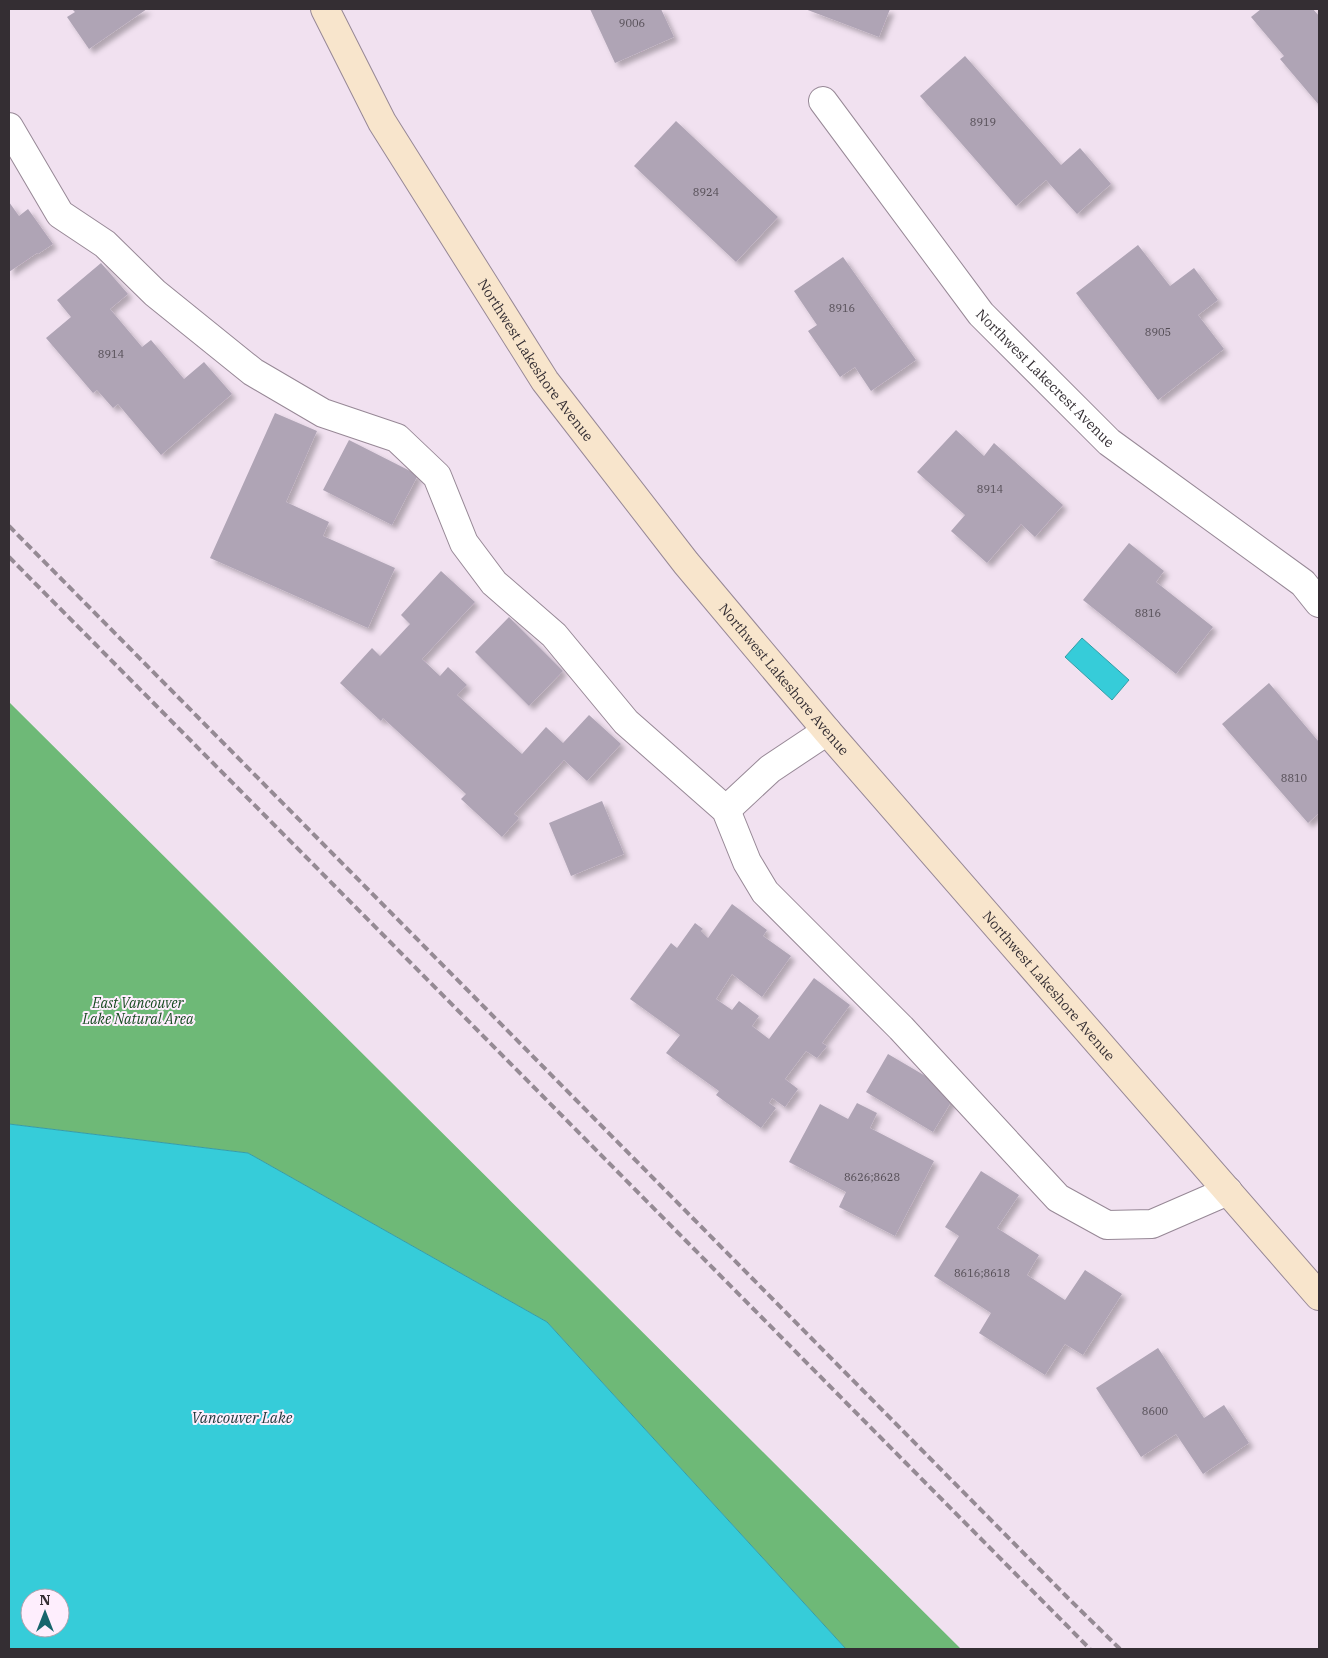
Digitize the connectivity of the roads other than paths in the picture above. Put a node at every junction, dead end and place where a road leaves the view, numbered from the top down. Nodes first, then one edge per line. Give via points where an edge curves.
1 (325, 9) edge
2 (823, 101) dead end
3 (9, 127) edge
4 (1319, 603) edge
5 (827, 731) junction
6 (726, 810) junction
7 (1228, 1191) junction
8 (1319, 1296) edge

1 - 5 main road, Northwest Lakeshore Avenue via 382,122 544,381 686,563
2 - 4 street, Northwest Lakecrest Avenue via 981,314 1109,442 1303,583
3 - 6 street via 60,214 105,244 163,300 253,372 323,413 397,438 437,476 464,543 494,583 554,635 626,722
5 - 6 street via 770,769
5 - 7 main road, Northwest Lakeshore Avenue
6 - 7 street via 747,862 764,892 901,1028 1058,1198 1107,1224 1152,1224
7 - 8 main road, Northwest Lakeshore Avenue

